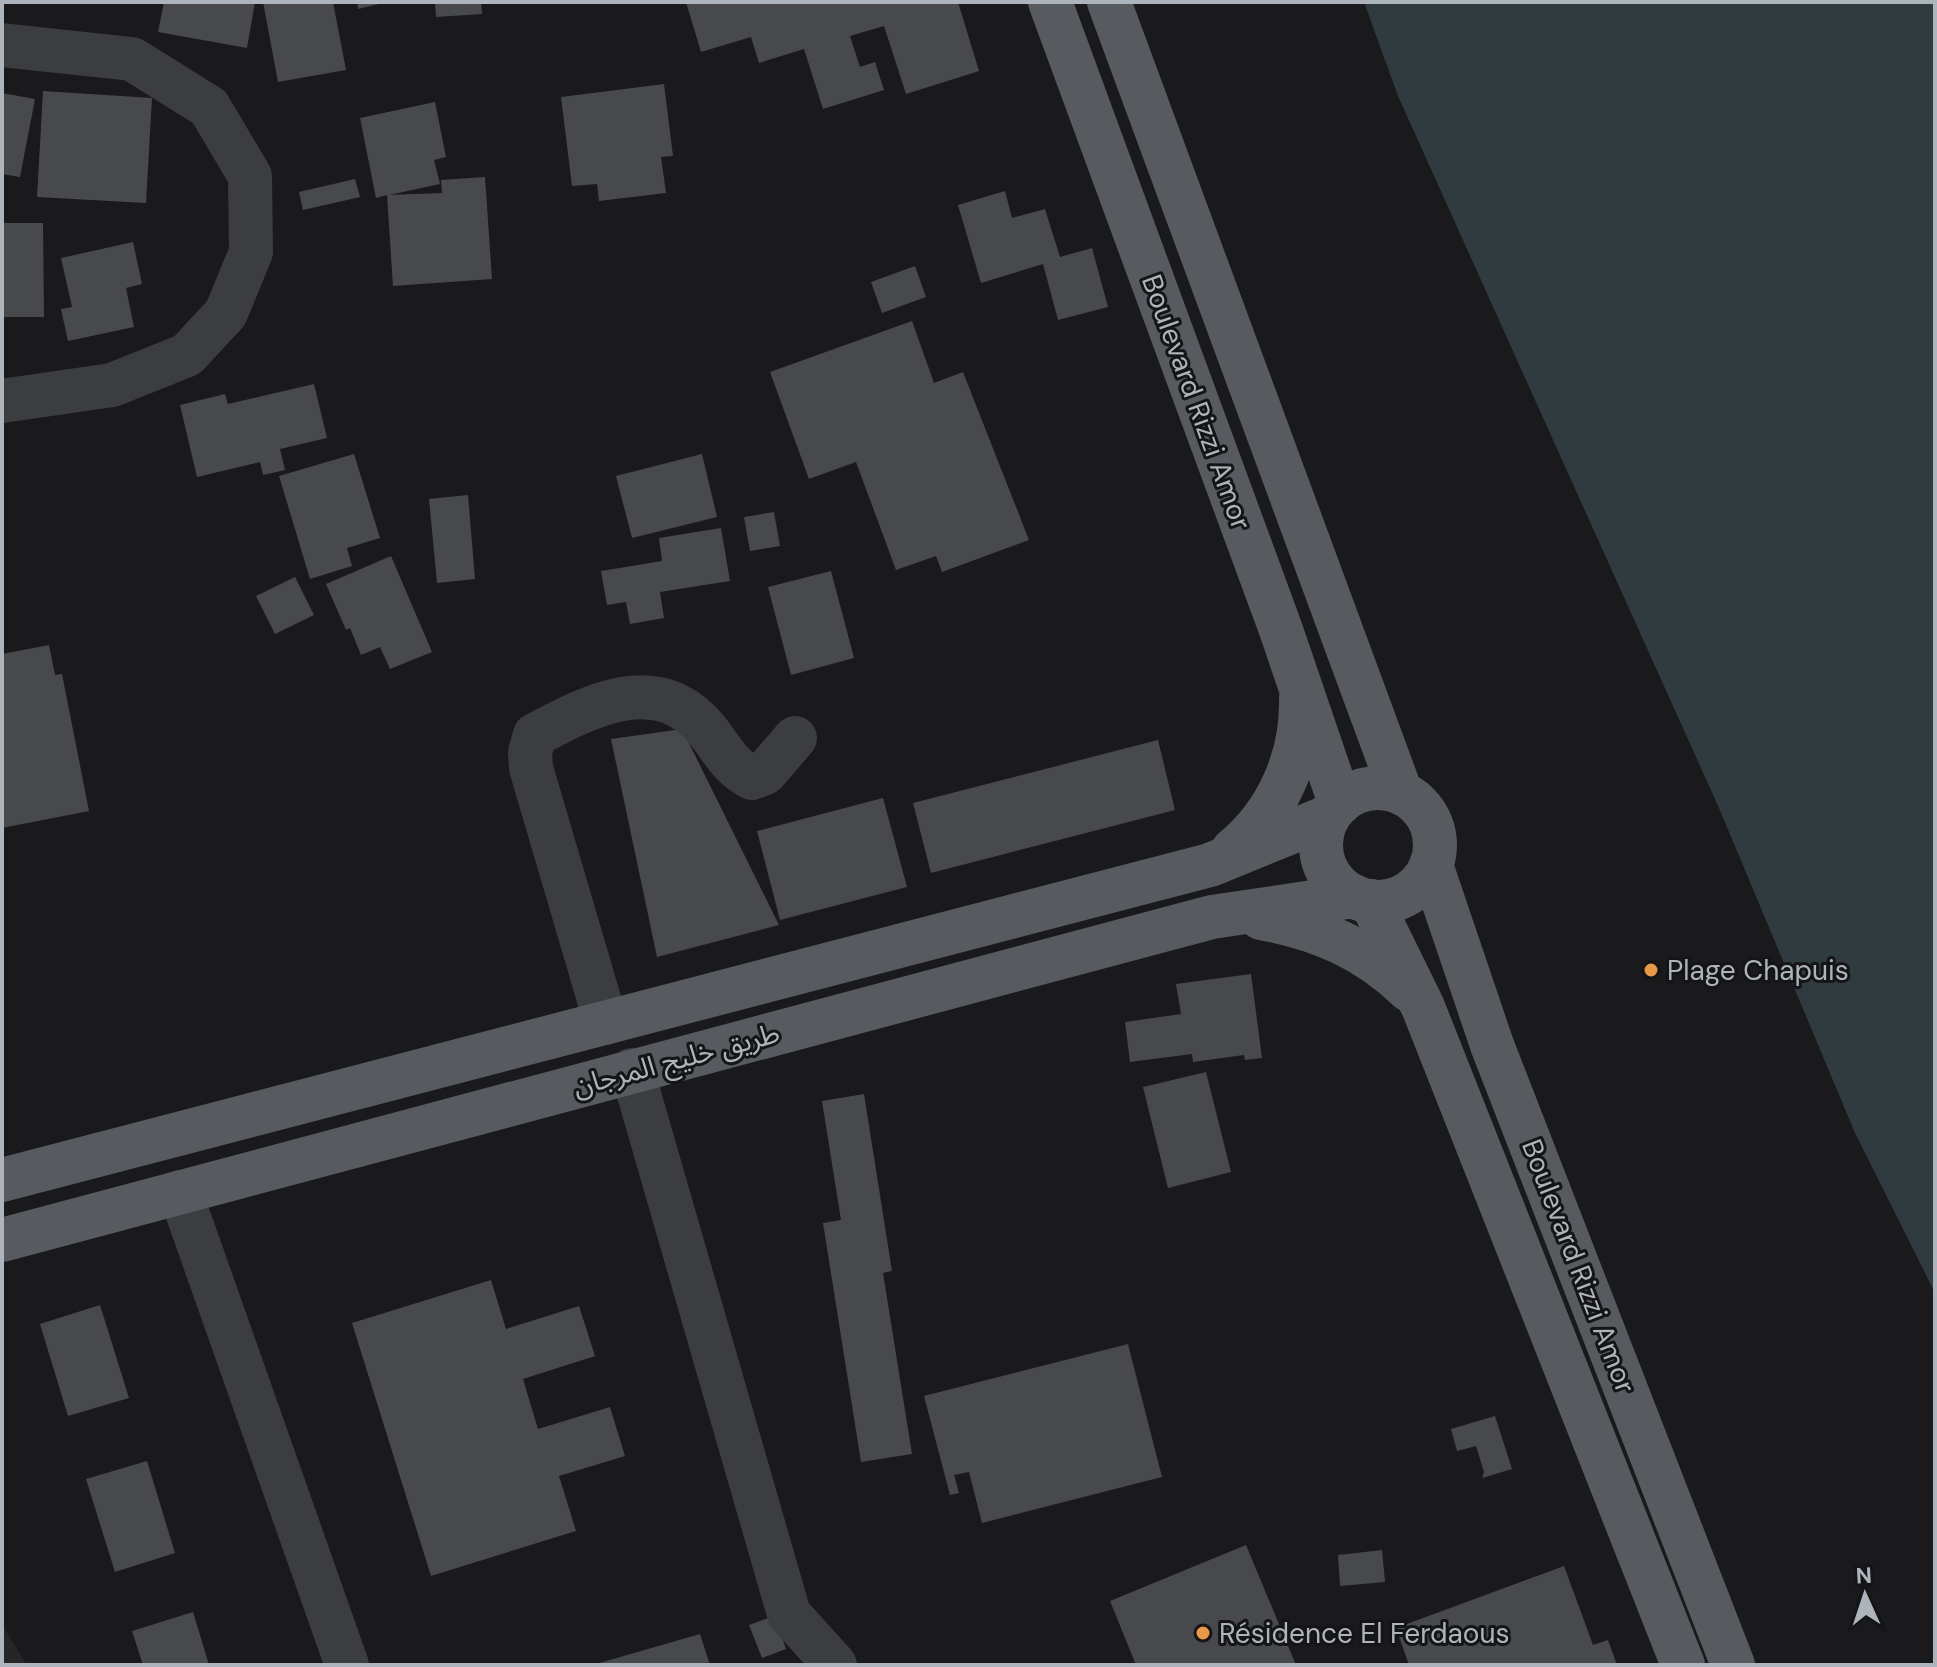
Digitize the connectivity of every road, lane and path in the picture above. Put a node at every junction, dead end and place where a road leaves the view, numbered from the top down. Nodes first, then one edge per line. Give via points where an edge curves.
1 (1050, 2) edge
2 (1109, 2) edge
3 (2, 45) edge
4 (2, 401) edge
5 (1300, 685) junction
6 (795, 738) dead end
7 (1401, 793) junction
8 (1334, 810) junction
9 (1210, 865) junction
10 (1431, 865) junction
11 (1362, 899) junction
12 (1212, 917) junction
13 (1423, 1007) junction
14 (606, 1023) junction
15 (632, 1070) junction
16 (57, 1166) junction
17 (2, 1180) edge
18 (180, 1192) junction
19 (74, 1221) junction
20 (2, 1240) edge
21 (347, 1665) edge
22 (835, 1665) edge
23 (1683, 1665) edge
24 (1733, 1665) edge

1 - 5 main road, Boulevard Rizzi Amor
2 - 7 main road, Boulevard Rizzi Amor
3 - 4 street via 132,59 209,107 250,176 251,252 226,313 187,355 112,385
5 - 8 main road, Boulevard Rizzi Amor
5 - 9 main road via 1299,734 1285,781 1260,823
6 - 14 street via 765,773 752,778 736,770 680,705 633,694 535,735 531,768
7 - 8 main road via 1368,789 1353,793
7 - 10 main road via 1423,810 1430,823
8 - 9 main road, طريق خليج المرجان
8 - 11 main road via 1321,835 1321,854 1338,886
9 - 14 main road, طريق خليج المرجان
10 - 11 main road via 1407,893 1390,900
10 - 24 main road, Boulevard Rizzi Amor via 1492,1045
11 - 12 main road, طريق خليج المرجان
11 - 13 main road, Boulevard Rizzi Amor
12 - 13 main road via 1259,917 1329,935 1390,973
12 - 15 main road, طريق خليج المرجان
13 - 23 main road, Boulevard Rizzi Amor
14 - 16 main road, طريق خليج المرجان
15 - 18 main road, طريق خليج المرجان
15 - 22 street via 789,1614
16 - 17 main road, طريق خليج المرجان
16 - 19 main road
18 - 19 main road, طريق خليج المرجان
18 - 21 street
19 - 20 main road, طريق خليج المرجان

